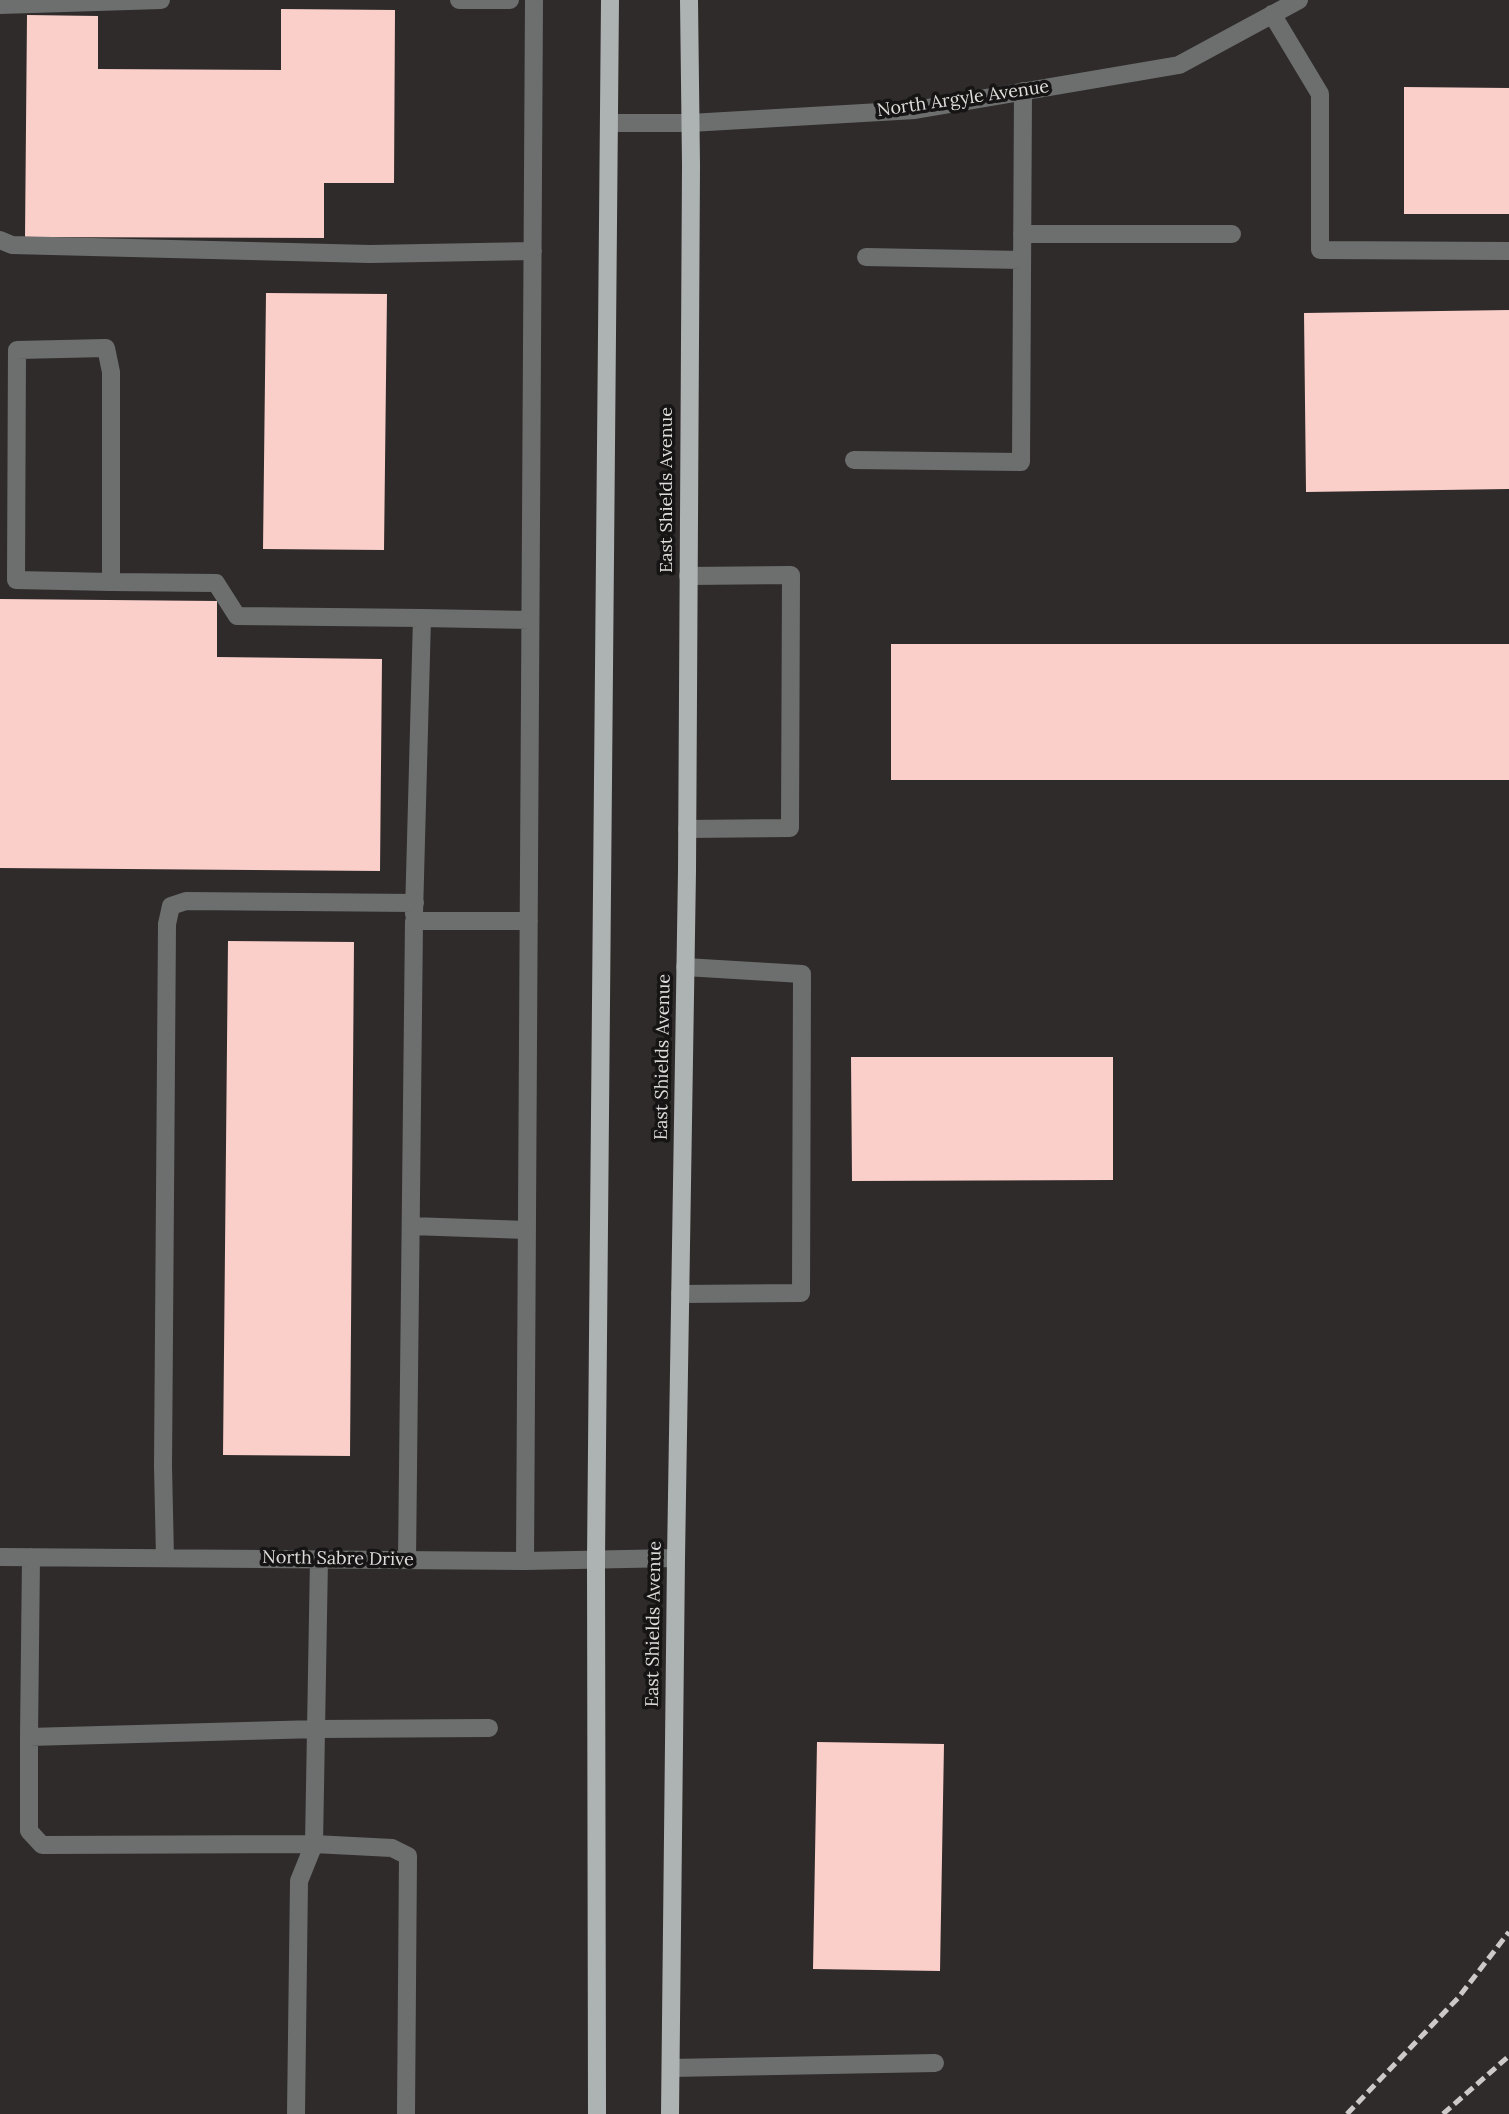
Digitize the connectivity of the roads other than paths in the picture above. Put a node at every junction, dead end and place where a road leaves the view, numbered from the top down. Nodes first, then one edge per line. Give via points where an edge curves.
1 (161, 0) edge
2 (459, 0) edge
3 (510, 0) edge
4 (534, 0) edge
5 (610, 0) edge
6 (689, 0) edge
7 (1299, 0) edge
8 (0, 5) edge
9 (1272, 14) junction
10 (1023, 91) junction
11 (610, 123) junction
12 (690, 123) junction
13 (1023, 234) junction
14 (1232, 234) dead end
15 (6, 243) edge
16 (533, 251) junction
17 (1509, 251) edge
18 (866, 257) dead end
19 (1023, 260) junction
20 (854, 460) dead end
21 (688, 576) junction
22 (111, 582) junction
23 (422, 618) junction
24 (530, 620) junction
25 (687, 829) junction
26 (415, 903) junction
27 (414, 922) junction
28 (529, 922) junction
29 (685, 967) junction
30 (411, 1226) junction
31 (527, 1230) junction
32 (680, 1294) junction
33 (0, 1557) edge
34 (31, 1557) junction
35 (165, 1558) junction
36 (676, 1558) junction
37 (319, 1559) junction
38 (407, 1560) junction
39 (596, 1560) junction
40 (525, 1561) junction
41 (489, 1728) dead end
42 (317, 1729) junction
43 (29, 1737) junction
44 (314, 1844) junction
45 (934, 2063) dead end
46 (671, 2068) junction
47 (296, 2114) edge
48 (406, 2114) edge
49 (597, 2114) edge
50 (670, 2114) edge

1 - 8 street
2 - 3 street
4 - 16 street
5 - 11 main road
6 - 12 main road, East Shields Avenue
7 - 9 street, North Argyle Avenue
9 - 10 street, North Argyle Avenue via 1179,65
9 - 17 street via 1320,94 1321,250
10 - 12 street, North Argyle Avenue via 915,110
10 - 13 street
11 - 12 street, North Argyle Avenue
11 - 39 main road
12 - 21 main road, East Shields Avenue
13 - 14 street
13 - 19 street
15 - 16 street via 370,254
16 - 24 street
18 - 19 street
19 - 20 street via 1021,462
21 - 25 main road, East Shields Avenue
21 - 25 street via 791,575 790,828
22 - 22 street via 16,580 17,350 106,348 111,372
22 - 23 street via 216,583 237,616
23 - 24 street
23 - 26 street
24 - 28 street
25 - 29 main road, East Shields Avenue
26 - 27 street
26 - 35 street via 186,901 171,906 167,924
27 - 28 street
27 - 30 street
28 - 31 street
29 - 32 main road, East Shields Avenue
29 - 32 street via 803,974 801,1293
30 - 31 street
30 - 38 street
31 - 40 street
32 - 36 main road, East Shields Avenue
33 - 34 street, North Sabre Drive
34 - 35 street, North Sabre Drive
34 - 43 street
35 - 37 street, North Sabre Drive
36 - 39 street, North Sabre Drive
36 - 46 main road, East Shields Avenue
37 - 38 street, North Sabre Drive
37 - 42 street
38 - 40 street, North Sabre Drive
39 - 40 street, North Sabre Drive
39 - 49 main road
41 - 42 street
42 - 43 street
42 - 44 street
43 - 44 street via 29,1831 42,1845
44 - 47 street via 299,1881
44 - 48 street via 392,1847 408,1856
45 - 46 street
46 - 50 main road, East Shields Avenue

